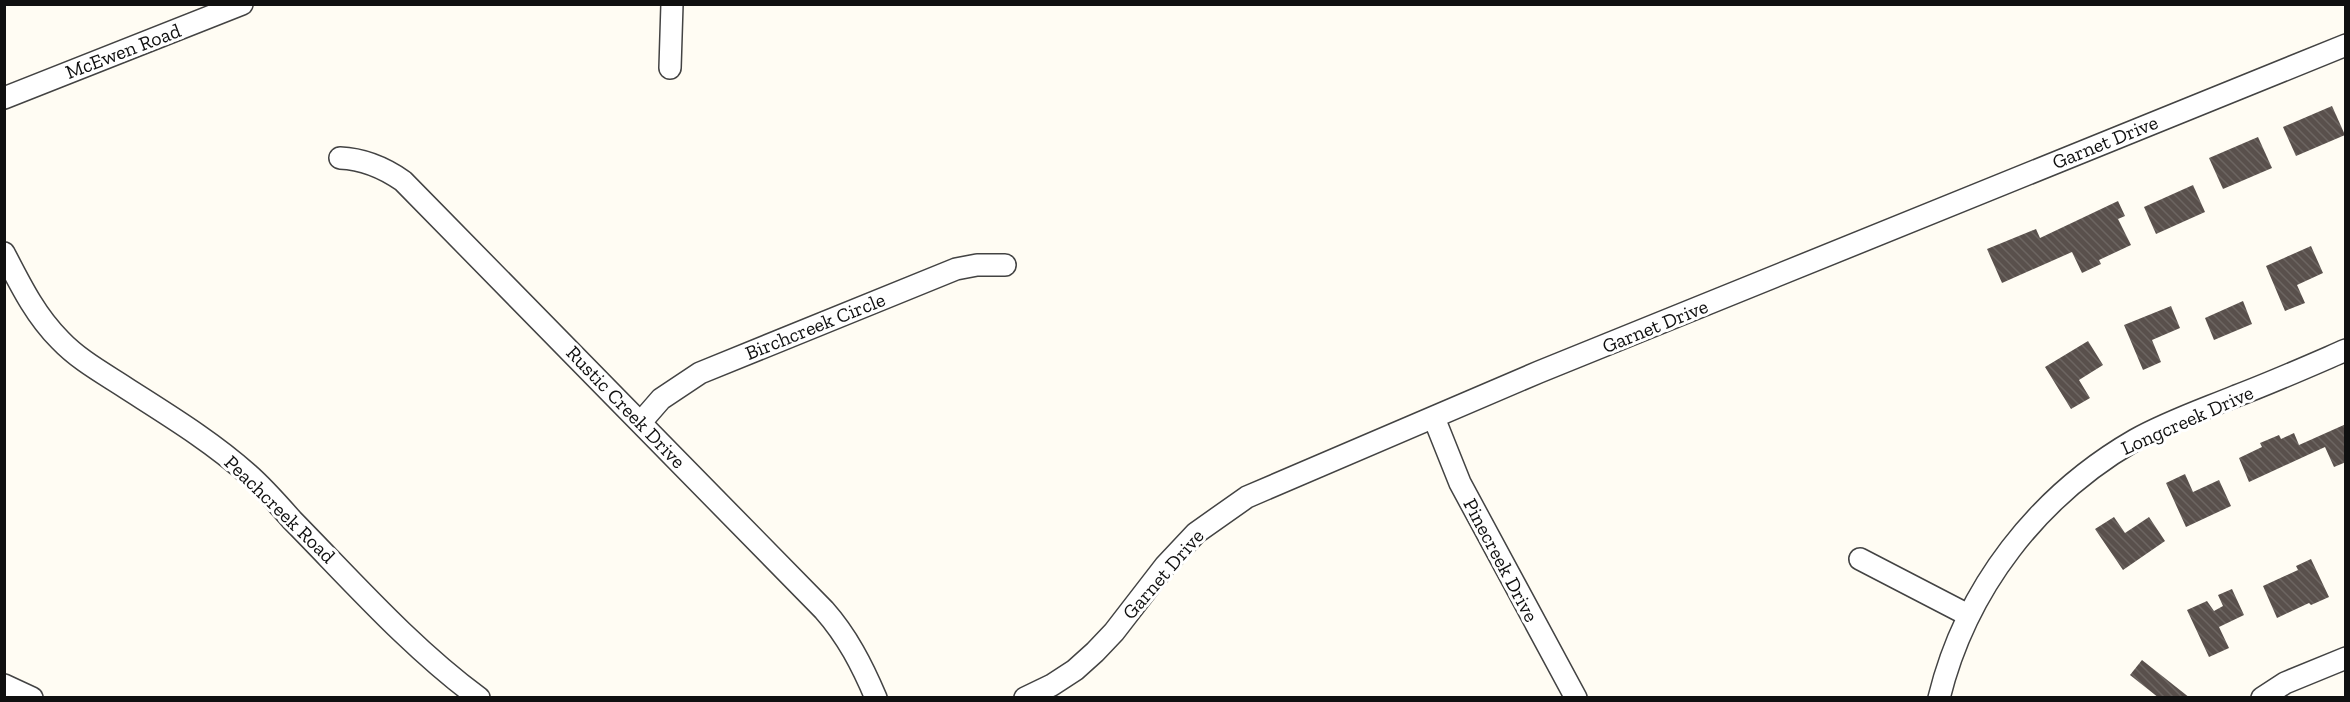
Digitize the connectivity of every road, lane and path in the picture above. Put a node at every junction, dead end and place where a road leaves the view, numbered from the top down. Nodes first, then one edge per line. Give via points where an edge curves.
1 (672, 4) edge
2 (232, 6) edge
3 (2346, 45) edge
4 (670, 68) dead end
5 (4, 98) edge
6 (340, 158) dead end
7 (4, 253) edge
8 (1005, 264) dead end
9 (2346, 351) edge
10 (1434, 418) junction
11 (641, 422) junction
12 (1860, 560) dead end
13 (1968, 615) junction
14 (2346, 658) edge
15 (4, 686) edge
16 (32, 698) edge
17 (479, 698) edge
18 (876, 698) edge
19 (1025, 698) edge
20 (1576, 698) edge
21 (1939, 698) edge
22 (2262, 698) edge

1 - 4 street
2 - 5 street, McEwen Road
3 - 10 street, Garnet Drive
6 - 11 street, Rustic Creek Drive via 371,163 403,181
7 - 17 street, Peachcreek Road via 36,312 60,340 81,359 183,425 248,474 398,628
8 - 11 street, Birchcreek Circle via 956,269 700,373 662,399
9 - 13 street, Longcreek Drive via 2170,423 2106,458 2068,487 2028,528 1998,564
10 - 19 street, Garnet Drive via 1275,483 1221,514 1196,533 1165,566 1095,652 1075,670
10 - 20 street, Pinecreek Drive via 1460,483
11 - 18 street, Rustic Creek Drive via 834,621 864,668
12 - 13 street
13 - 21 street, Longcreek Drive
14 - 22 street via 2284,683
15 - 16 street

